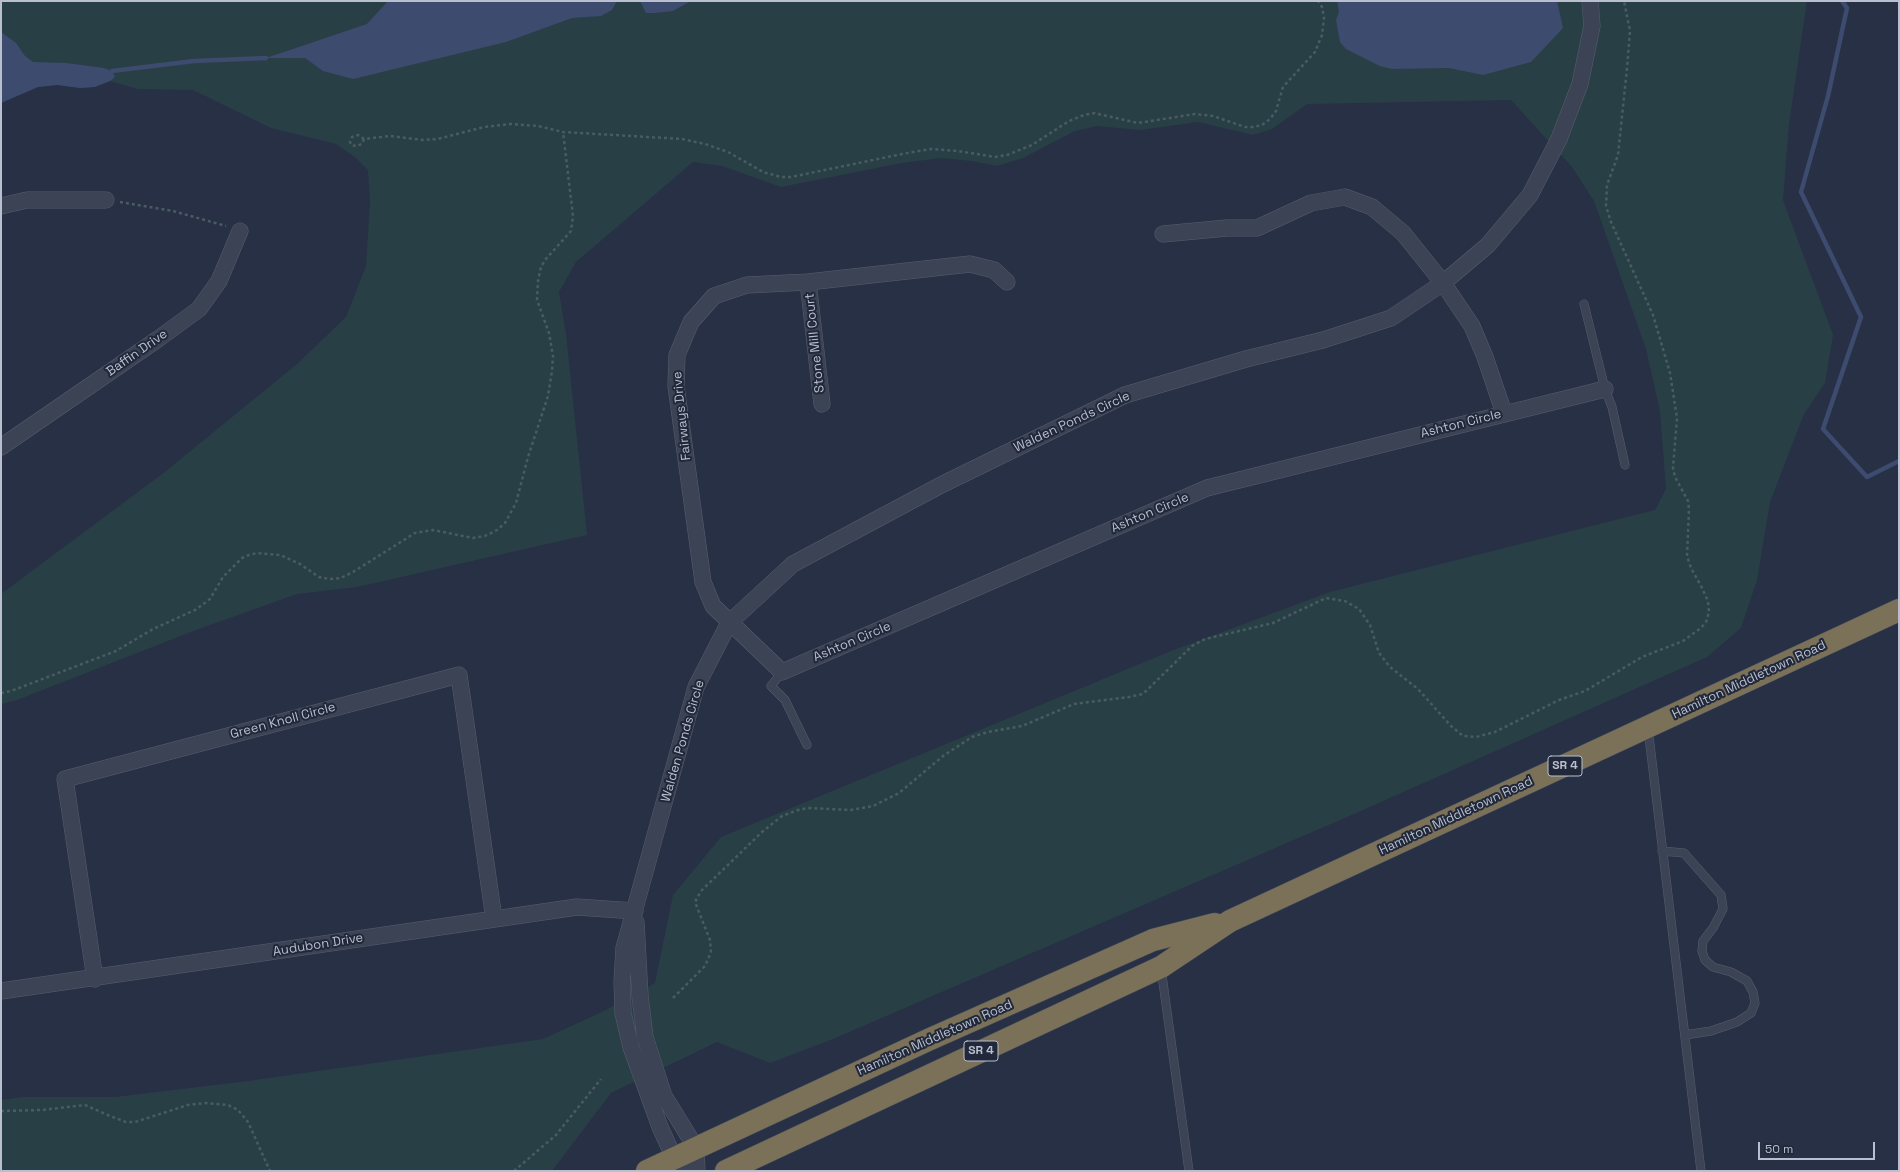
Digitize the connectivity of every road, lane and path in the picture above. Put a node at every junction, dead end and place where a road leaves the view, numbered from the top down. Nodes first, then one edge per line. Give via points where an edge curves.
1 (1318, 1) edge
2 (1590, 1) edge
3 (1624, 1) edge
4 (563, 132) junction
5 (364, 139) junction
6 (106, 200) joint
7 (1, 206) edge
8 (240, 230) joint
9 (1163, 234) dead end
10 (808, 282) junction
11 (1007, 282) dead end
12 (1443, 283) junction
13 (1584, 304) dead end
14 (1605, 389) junction
15 (822, 404) dead end
16 (1504, 413) junction
17 (1, 447) edge
18 (1625, 465) dead end
19 (1899, 610) edge
20 (729, 623) junction
21 (782, 672) junction
22 (1, 693) edge
23 (1648, 727) junction
24 (807, 745) dead end
25 (1662, 851) junction
26 (635, 911) junction
27 (494, 918) junction
28 (1230, 921) junction
29 (1161, 966) junction
30 (95, 979) junction
31 (1, 991) edge
32 (673, 998) dead end
33 (1684, 1035) junction
34 (601, 1079) dead end
35 (1, 1111) edge
36 (696, 1148) junction
37 (680, 1165) edge
38 (270, 1171) edge
39 (514, 1171) edge
40 (647, 1171) edge
41 (697, 1171) edge
42 (726, 1171) edge
43 (1189, 1171) edge
44 (1701, 1171) edge

1 - 4 path via 1324,12 1322,35 1317,48 1283,87 1276,111 1270,119 1262,125 1253,127 1195,114 1138,123 1094,113 1069,121 1032,145 1007,156 931,150 786,177 763,172 728,152 682,139
2 - 12 street, Walden Ponds Circle via 1592,26 1580,84 1558,139 1530,195 1488,245
3 - 32 path via 1630,30 1618,155 1606,186 1606,206 1610,222 1653,315 1670,373 1677,418 1673,468 1689,509 1687,556 1708,601 1709,612 1701,628 1683,641 1642,657 1589,689 1559,700 1496,732 1476,737 1463,736 1450,726 1418,689 1390,667 1379,653 1370,625 1359,609 1345,601 1326,598 1273,623 1205,639 1192,646 1143,694 1074,704 1022,726 972,737 943,756 899,793 873,806 851,810 808,808 782,816 773,822 701,891 695,902 712,952 705,966
4 - 5 path via 538,126 511,124 484,127 438,139 390,136
4 - 22 path via 574,216 571,232 541,267 537,300 549,333 553,356 552,372 548,396 516,503 505,523 485,536 473,538 434,530 415,533 353,572 329,580 280,555 249,555 242,558 223,577 210,599 195,610 153,629 116,651
5 - 5 path via 358,135 350,142 356,146 362,144
6 - 7 street via 27,200
6 - 8 path via 173,211
8 - 17 street, Baffin Drive via 219,281 200,308
9 - 12 street via 1257,228 1311,203 1345,197 1372,207 1403,233
10 - 11 street, Fairways Drive via 970,264 994,270
10 - 15 street, Stone Mill Court
10 - 20 street, Fairways Drive via 748,285 714,296 691,322 677,355 676,386 703,582 713,606
12 - 16 street via 1472,326
12 - 20 street, Walden Ponds Circle via 1391,318 1323,340 1246,359 1125,395 943,484 793,564
13 - 14 lane
14 - 16 street, Ashton Circle
14 - 18 lane via 1612,407
16 - 21 street, Ashton Circle via 1207,488
19 - 23 highway, Hamilton Middletown Road / SR 4
20 - 21 street
20 - 26 street, Walden Ponds Circle via 696,687
21 - 24 lane via 771,686 785,700
23 - 25 lane
23 - 28 highway, Hamilton Middletown Road / SR 4
25 - 33 lane
25 - 33 lane via 1684,854 1721,895 1723,909 1713,928 1702,941 1702,951 1705,960 1713,967 1731,972 1748,981 1755,1002 1751,1013 1737,1022 1710,1031
26 - 27 street, Audubon Drive via 577,907
26 - 36 street, Walden Ponds Circle via 645,1037 664,1096
26 - 37 street, Walden Ponds Circle via 624,948 623,1013 631,1047 647,1092
27 - 30 street, Audubon Drive
27 - 30 street, Green Knoll Circle via 459,675 65,779
28 - 29 highway, Hamilton Middletown Road / SR 4
28 - 36 highway, Hamilton Middletown Road / SR 4 via 1153,940 928,1040
29 - 42 highway, Hamilton Middletown Road / SR 4
29 - 43 lane
30 - 31 street, Audubon Drive
33 - 44 lane
34 - 39 path via 560,1130
35 - 38 path via 85,1106 126,1122 134,1122 188,1105 228,1105 238,1110 248,1122
36 - 37 highway, Hamilton Middletown Road / SR 4
36 - 41 street, Walden Ponds Circle
37 - 40 highway, Hamilton Middletown Road / SR 4

